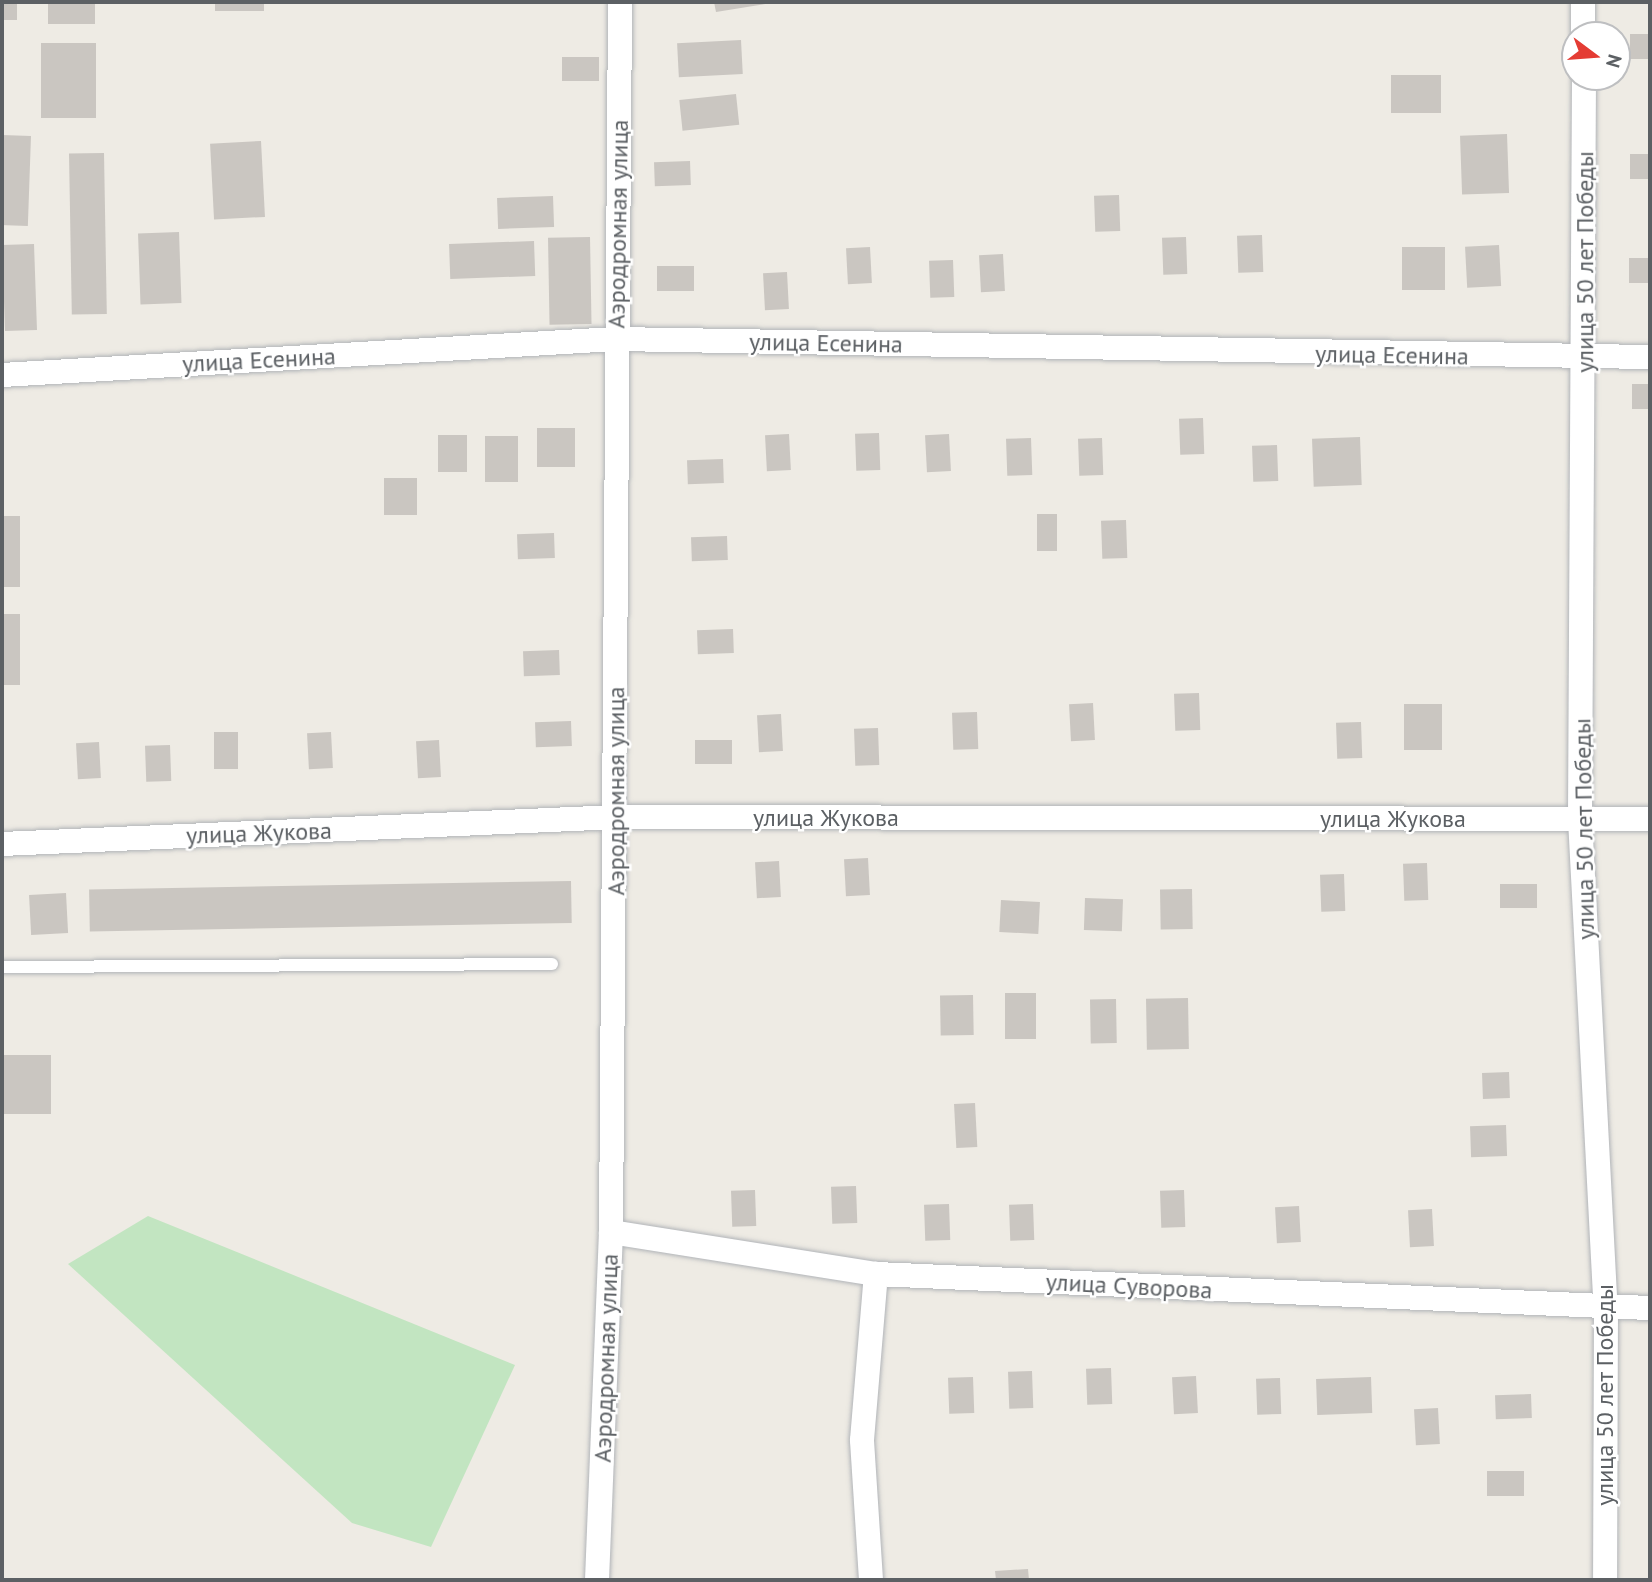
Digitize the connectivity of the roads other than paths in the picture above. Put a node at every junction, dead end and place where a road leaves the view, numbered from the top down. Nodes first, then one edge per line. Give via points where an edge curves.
1 (620, 2) edge
2 (1583, 2) edge
3 (1583, 21) edge
4 (1584, 91) edge
5 (616, 340) junction
6 (1650, 357) edge
7 (1587, 358) junction
8 (2, 375) edge
9 (617, 817) junction
10 (1580, 819) junction
11 (1650, 819) edge
12 (2, 844) edge
13 (552, 964) dead end
14 (2, 967) edge
15 (611, 1232) junction
16 (876, 1274) junction
17 (1650, 1308) edge
18 (1606, 1309) junction
19 (597, 1580) edge
20 (871, 1580) edge
21 (1605, 1580) edge

1 - 5 street, Аэродромная улица
2 - 3 street
4 - 7 street, улица 50 лет Победы
5 - 7 street, улица Есенина
5 - 8 street, улица Есенина
5 - 9 street, Аэродромная улица
6 - 7 street, улица Есенина
7 - 10 street, улица 50 лет Победы
9 - 10 street, улица Жукова
9 - 12 street, улица Жукова
9 - 15 street, Аэродромная улица
10 - 11 street, улица Жукова
10 - 18 street, улица 50 лет Победы
13 - 14 lane
15 - 16 street, улица Суворова
15 - 19 street, Аэродромная улица
16 - 18 street, улица Суворова
16 - 20 street via 862,1440
17 - 18 street, улица Суворова
18 - 21 street, улица 50 лет Победы

